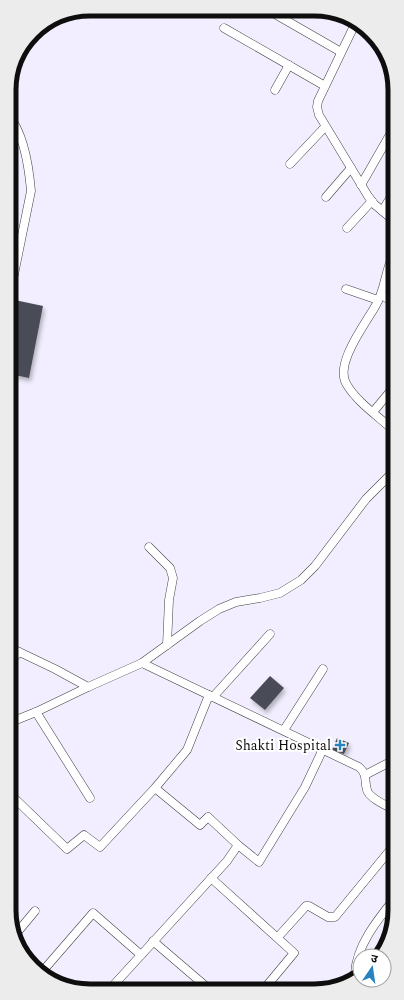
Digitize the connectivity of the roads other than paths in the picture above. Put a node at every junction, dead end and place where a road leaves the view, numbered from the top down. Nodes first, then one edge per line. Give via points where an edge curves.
1 (278, 16) edge
2 (353, 27) edge
3 (224, 28) dead end
4 (341, 52) junction
5 (289, 65) junction
6 (325, 86) junction
7 (274, 90) dead end
8 (16, 127) edge
9 (326, 127) junction
10 (388, 138) edge
11 (290, 164) dead end
12 (351, 168) junction
13 (361, 185) junction
14 (326, 197) dead end
15 (372, 201) junction
16 (388, 202) edge
17 (382, 211) junction
18 (388, 216) edge
19 (347, 228) dead end
20 (16, 264) edge
21 (388, 271) edge
22 (346, 289) dead end
23 (380, 297) junction
24 (388, 301) edge
25 (388, 394) edge
26 (373, 412) junction
27 (388, 426) edge
28 (388, 480) edge
29 (149, 547) dead end
30 (270, 634) dead end
31 (167, 645) junction
32 (16, 650) edge
33 (19, 652) junction
34 (16, 655) edge
35 (142, 663) junction
36 (323, 669) dead end
37 (88, 687) junction
38 (211, 696) junction
39 (36, 712) junction
40 (16, 720) edge
41 (284, 730) junction
42 (323, 749) junction
43 (388, 763) edge
44 (365, 775) junction
45 (155, 788) junction
46 (90, 798) dead end
47 (16, 800) edge
48 (388, 806) edge
49 (238, 845) junction
50 (388, 852) edge
51 (211, 878) junction
52 (388, 907) edge
53 (35, 911) dead end
54 (19, 930) edge
55 (278, 937) junction
56 (153, 941) junction
57 (362, 948) edge
58 (141, 955) junction
59 (45, 968) edge
60 (115, 984) edge
61 (203, 984) edge
62 (268, 984) edge

1 - 4 street
2 - 4 street
3 - 5 street
4 - 6 street
5 - 6 street
5 - 7 street
6 - 9 street via 316,108
8 - 20 street via 22,142 31,190
9 - 11 street
9 - 12 street
10 - 13 street
12 - 13 street
12 - 14 street
13 - 15 street
15 - 17 street
15 - 19 street
16 - 17 street
17 - 18 street
21 - 23 street
22 - 23 street
23 - 24 street
23 - 26 street via 353,343 344,367 347,386
25 - 26 street
26 - 27 street
28 - 31 street via 366,499 301,580 280,593 228,605
29 - 31 street via 172,572
30 - 38 street
31 - 35 street
32 - 33 street
33 - 34 street
33 - 37 street
35 - 37 street
35 - 38 street
36 - 41 street
37 - 39 street
38 - 41 street
38 - 45 street via 187,750
39 - 40 street
39 - 46 street
41 - 42 street
42 - 44 street via 359,767
42 - 49 street via 305,786 259,862
43 - 44 street
44 - 48 street via 370,795
45 - 47 street via 100,847 84,835 67,849
45 - 49 street via 200,825 208,817
49 - 51 street
50 - 55 street via 335,916 328,917 306,906
51 - 55 street
51 - 56 street
52 - 57 street via 376,922
53 - 54 street
55 - 62 street via 294,953
56 - 58 street
56 - 61 street
58 - 59 street via 93,913
58 - 60 street

